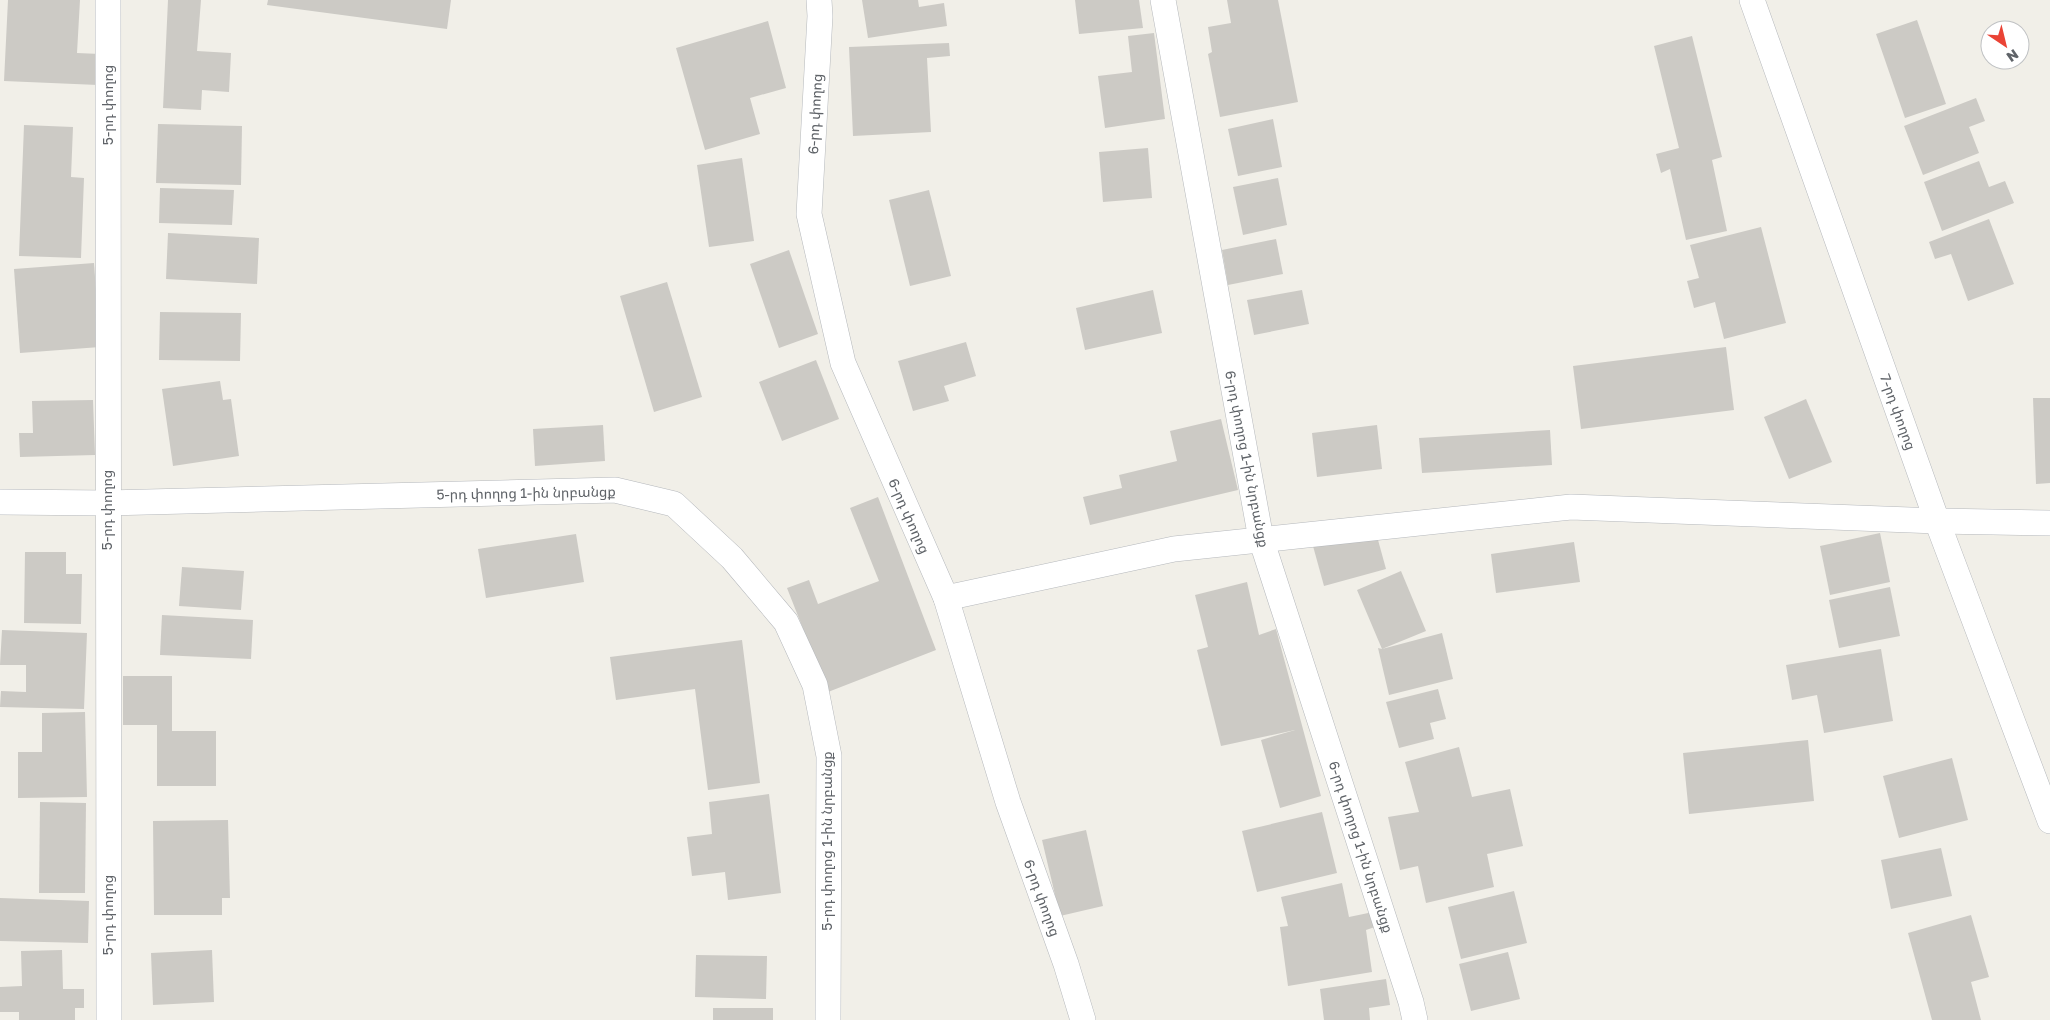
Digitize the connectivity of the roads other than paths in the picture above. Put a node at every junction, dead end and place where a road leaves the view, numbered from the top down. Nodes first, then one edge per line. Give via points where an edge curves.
1 (108, 0) edge
2 (819, 0) edge
3 (1163, 0) edge
4 (1752, 0) edge
5 (0, 502) edge
6 (107, 503) junction
7 (1936, 521) junction
8 (2050, 523) edge
9 (1261, 539) junction
10 (946, 598) junction
11 (2050, 822) edge
12 (109, 1020) edge
13 (828, 1020) edge
14 (1083, 1020) edge
15 (1415, 1020) edge

1 - 6 street, 5-րդ փողոց
2 - 10 street, 6-րդ փողոց via 809,214 843,363
3 - 9 street, 6-րդ փողոց 1-ին նրբանցք
4 - 7 street, 7-րդ փողոց
5 - 6 street, 5-րդ փողոց 1-ին նրբանցք
6 - 12 street, 5-րդ փողոց
6 - 13 street, 5-րդ փողոց 1-ին նրբանցք via 615,490 674,504 732,558 786,622 815,684 829,756
7 - 8 street
7 - 9 street via 1571,507
7 - 11 street, 7-րդ փողոց
9 - 10 street via 1174,549
9 - 15 street, 6-րդ փողոց 1-ին նրբանցք
10 - 14 street, 6-րդ փողոց via 1008,802

